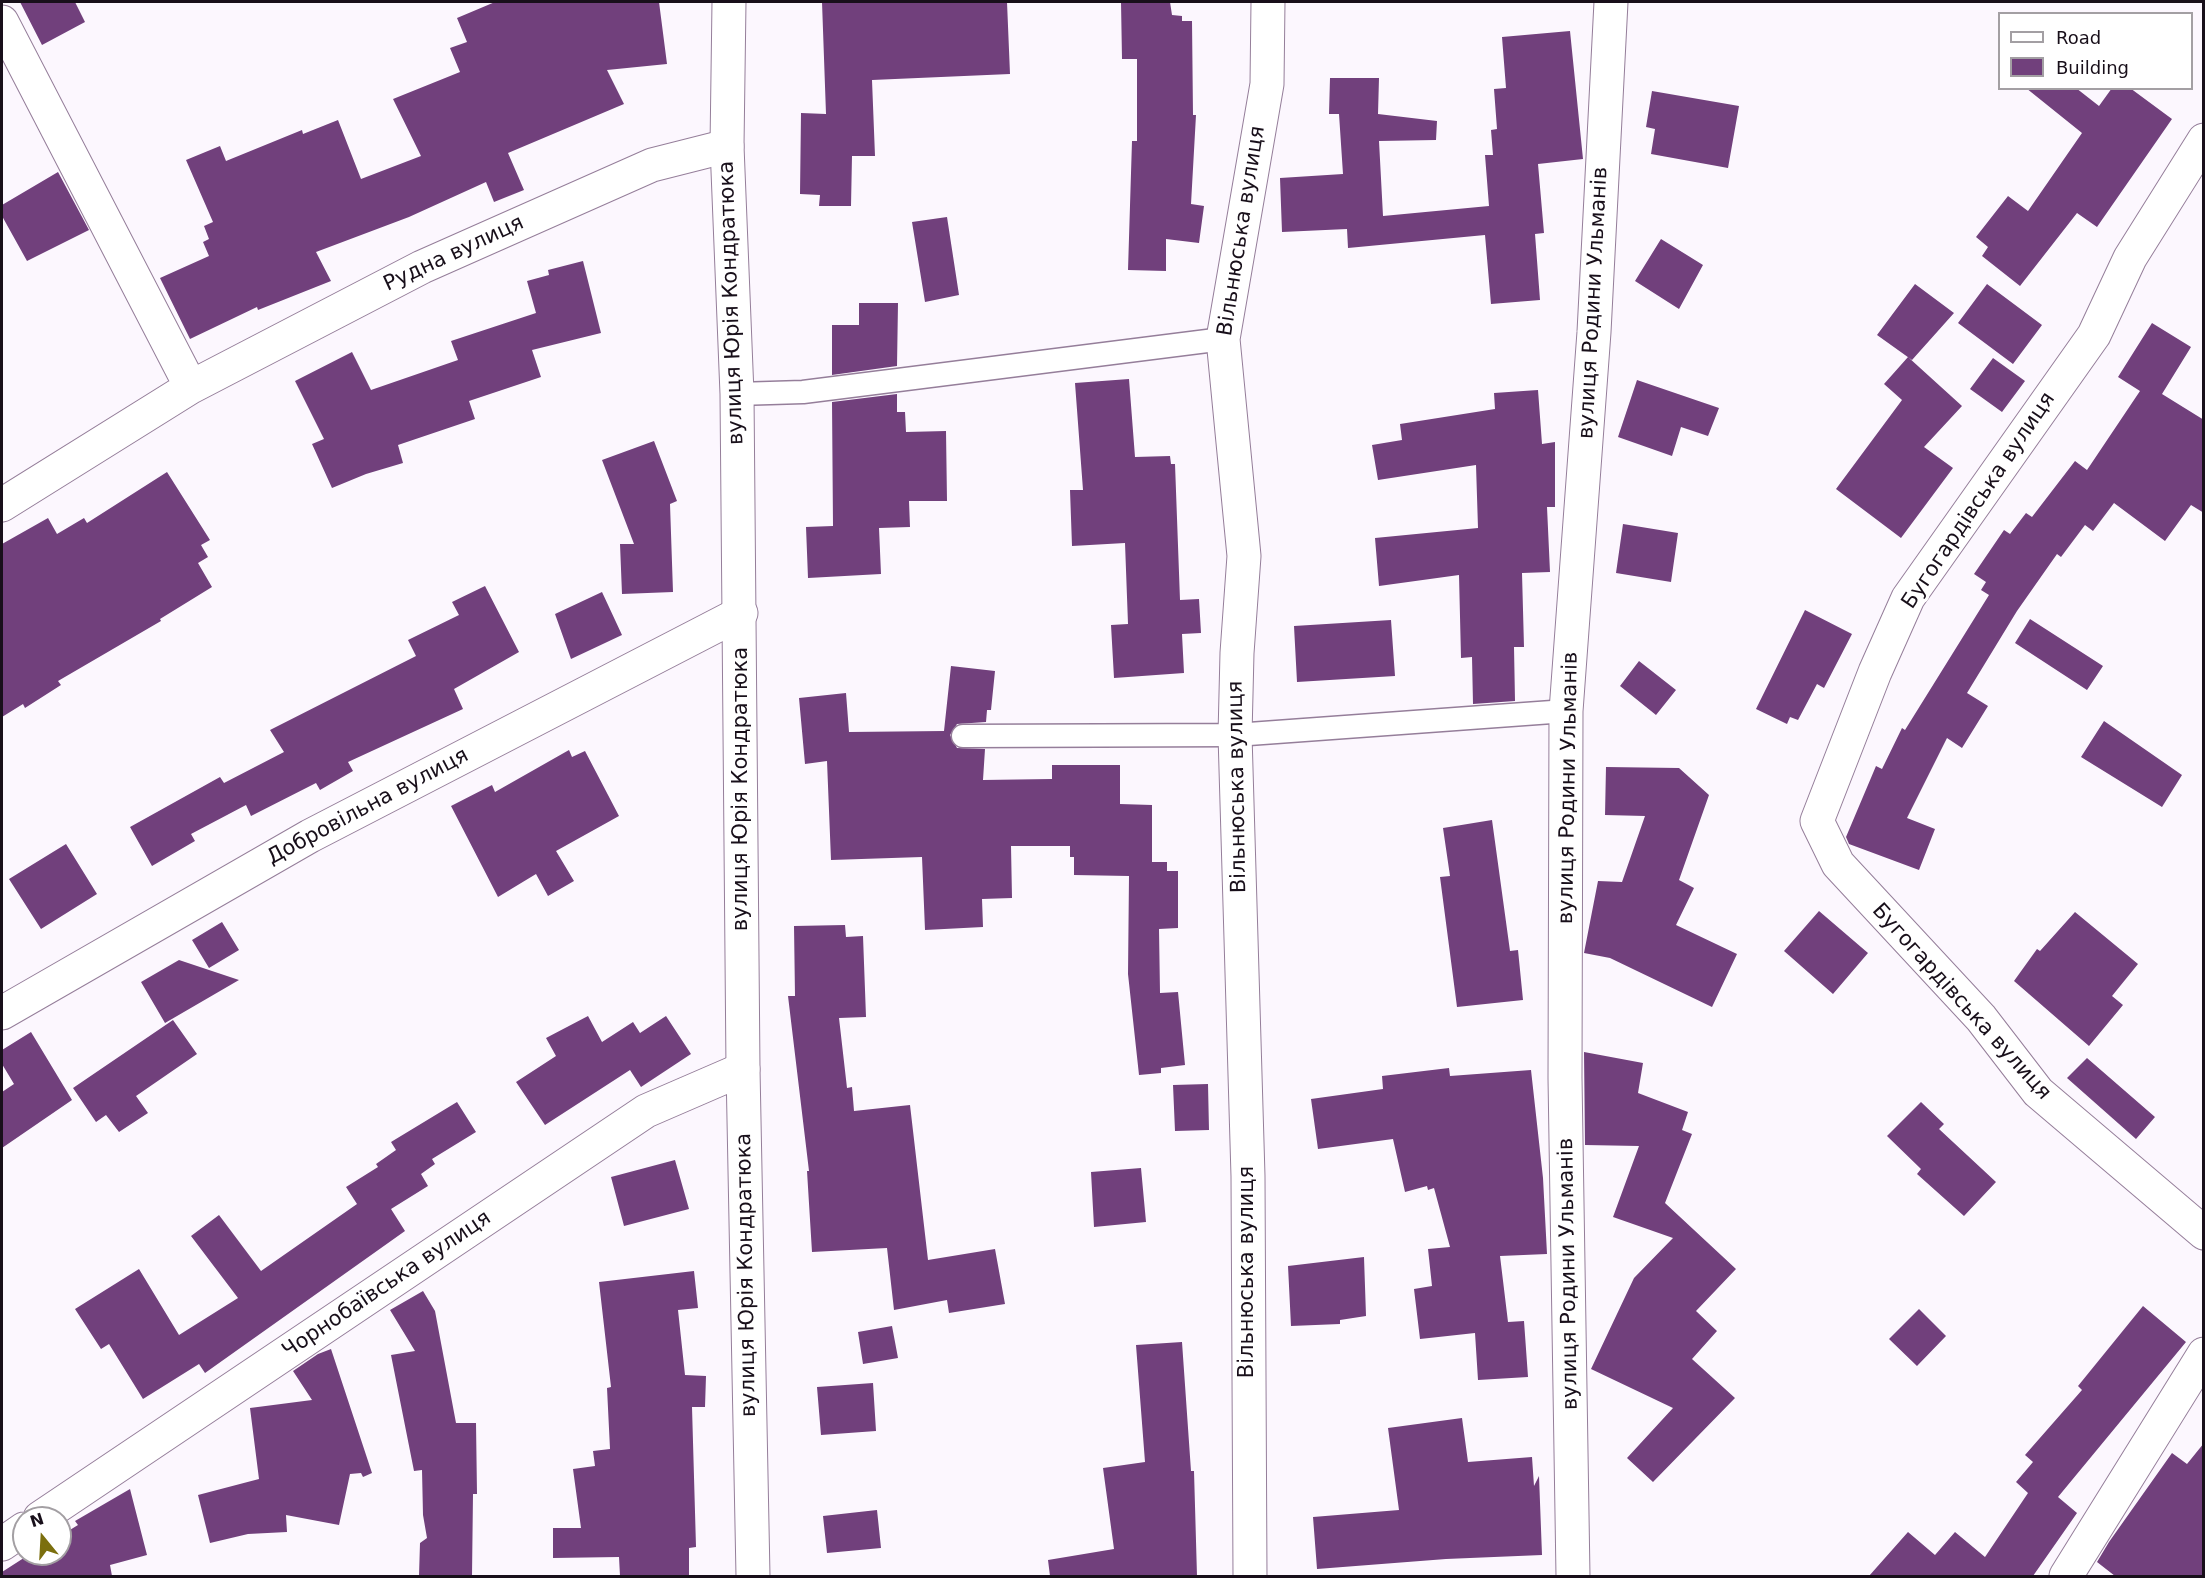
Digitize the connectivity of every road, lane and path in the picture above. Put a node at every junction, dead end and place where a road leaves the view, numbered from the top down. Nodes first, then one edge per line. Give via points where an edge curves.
1 (729, 2) edge
2 (1268, 2) edge
3 (1611, 2) edge
4 (2, 22) edge
5 (2204, 140) edge
6 (726, 146) junction
7 (1223, 339) junction
8 (191, 387) junction
9 (737, 394) junction
10 (2, 505) edge
11 (741, 613) junction
12 (1566, 711) junction
13 (1235, 735) junction
14 (963, 736) dead end
15 (2, 1013) edge
16 (742, 1069) junction
17 (2204, 1233) edge
18 (2204, 1354) edge
19 (58, 1506) edge
20 (753, 1576) edge
21 (1250, 1576) edge
22 (1573, 1576) edge
23 (2066, 1576) edge

1 - 6 street, вулиця Юрія Кондратюка
2 - 7 street, Вільнюська вулиця via 1267,84
3 - 12 street, вулиця Родини Ульманів via 1594,332
4 - 8 street
5 - 17 street, Бугогардівська вулиця via 2130,258 2094,335 1908,598 1817,821 1838,864 1981,1018 2038,1092
6 - 8 street, Рудна вулиця via 652,165 422,267
6 - 9 street, вулиця Юрія Кондратюка
7 - 9 lane via 803,392
7 - 13 street, Вільнюська вулиця via 1244,556
8 - 10 street, Рудна вулиця
9 - 11 street, вулиця Юрія Кондратюка
11 - 15 street, Добровільна вулиця via 310,836
11 - 16 street, вулиця Юрія Кондратюка
12 - 13 lane
12 - 22 street, вулиця Родини Ульманів via 1565,1078
13 - 14 lane
13 - 21 street, Вільнюська вулиця via 1248,1176
16 - 19 street, Чорнобаївська вулиця via 646,1111
16 - 20 street, вулиця Юрія Кондратюка
18 - 23 street

